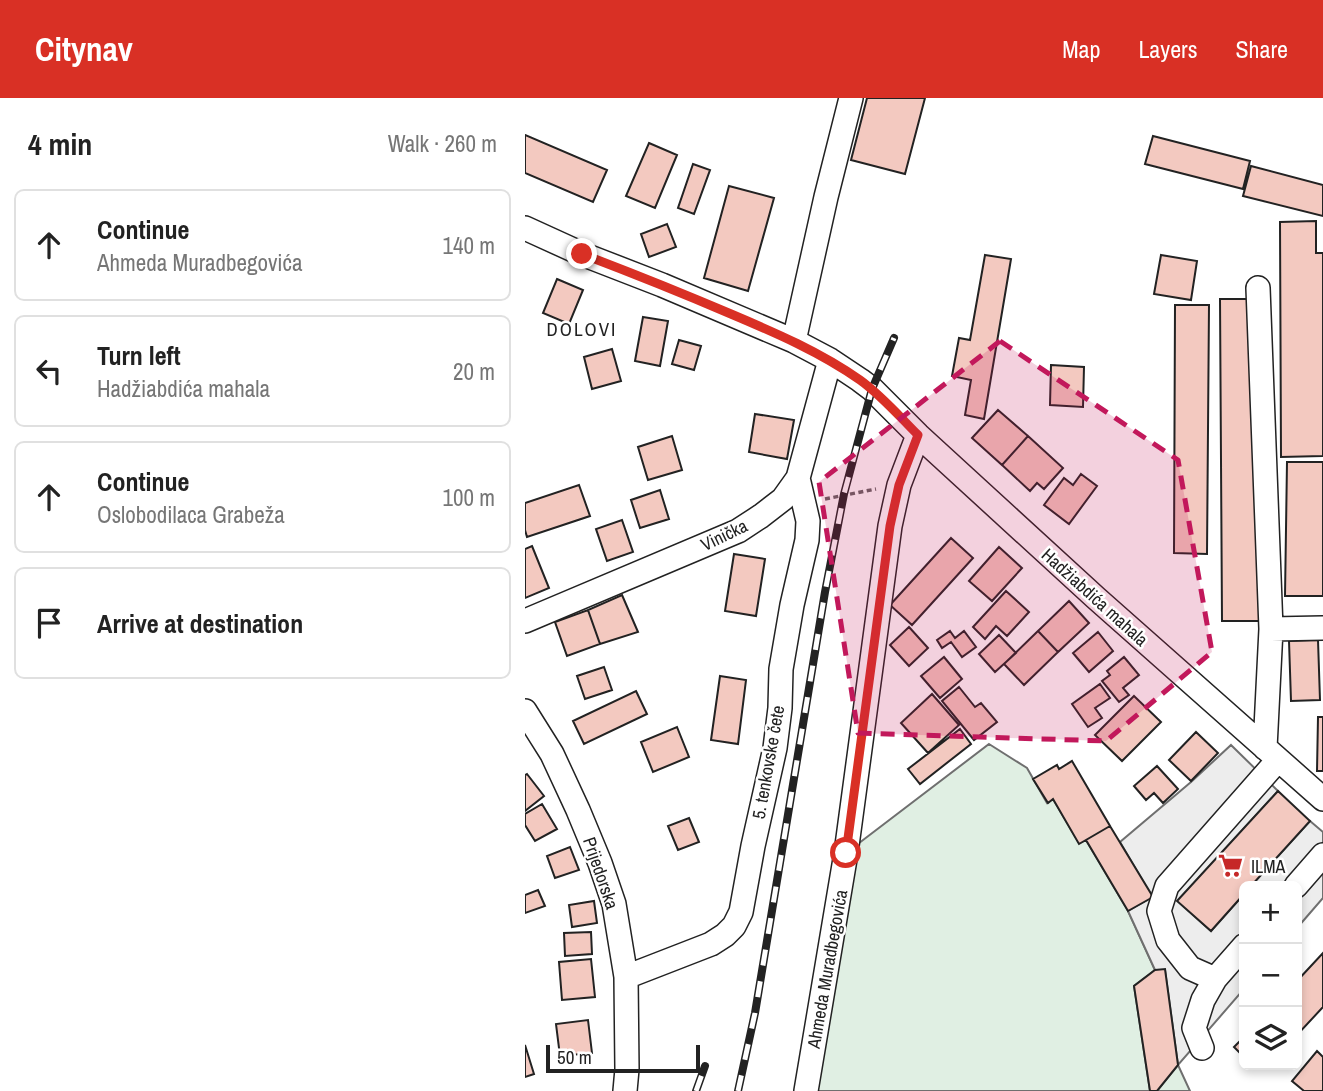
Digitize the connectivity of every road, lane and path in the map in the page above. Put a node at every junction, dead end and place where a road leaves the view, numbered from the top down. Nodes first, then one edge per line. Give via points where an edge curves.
1 (851, 98) edge
2 (525, 228) edge
3 (1258, 288) dead end
4 (795, 341) junction
5 (829, 360) junction
6 (918, 435) junction
7 (798, 478) junction
8 (899, 485) junction
9 (804, 501) junction
10 (525, 621) edge
11 (1323, 628) edge
12 (1271, 629) junction
13 (525, 711) edge
14 (1271, 754) junction
15 (1323, 799) edge
16 (1323, 855) edge
17 (1300, 881) edge
18 (1239, 952) edge
19 (626, 977) junction
20 (1215, 979) junction
21 (1202, 1048) dead end
22 (625, 1091) edge
23 (806, 1091) edge

1 - 4 street
2 - 4 street, Hadžiabdića mahala
3 - 12 street
4 - 5 street, Hadžiabdića mahala
5 - 6 street, Hadžiabdića mahala via 872,389
5 - 7 street, Vinička
6 - 8 street, Ahmeda Muradbegovića
6 - 14 street, Hadžiabdića mahala
7 - 9 street, 5. tenkovske čete
7 - 10 street, Vinička via 783,499 738,531
8 - 9 path
8 - 23 street, Ahmeda Muradbegovića
9 - 19 street, 5. tenkovske čete via 807,540 781,669 775,748 741,912 734,926 711,944
11 - 12 street
12 - 14 street
13 - 19 street, Prijedorska via 552,754 600,863 614,904
14 - 15 street, Hadžiabdića mahala
14 - 20 street via 1167,886 1159,911 1168,940 1190,968
16 - 17 street
18 - 20 street
19 - 22 street, Prijedorska
20 - 21 street via 1193,1028

